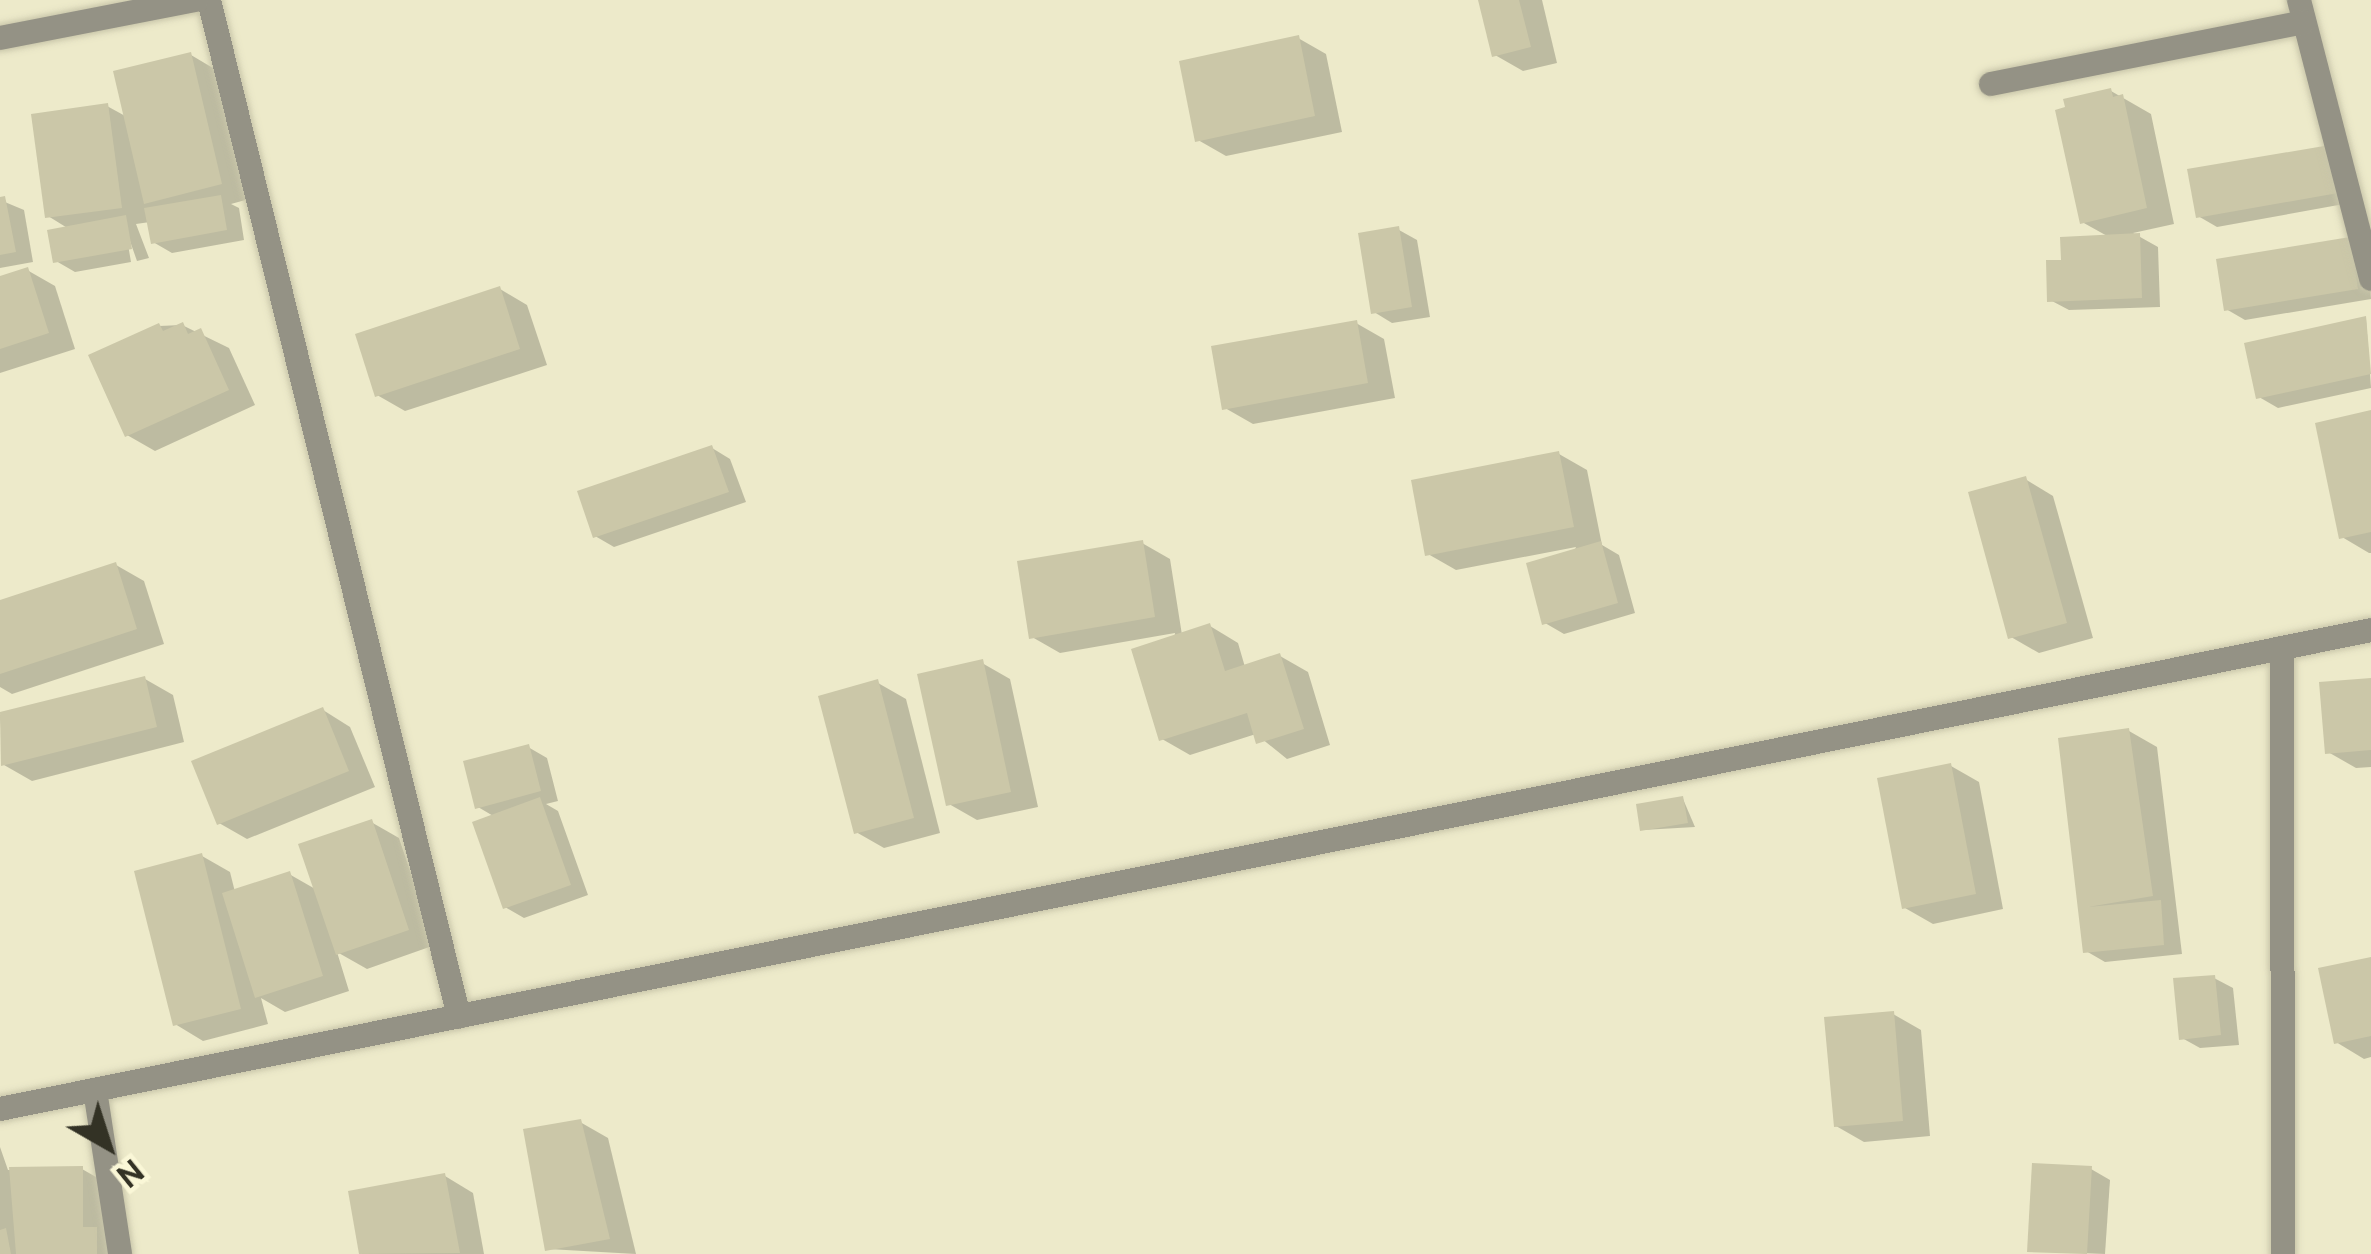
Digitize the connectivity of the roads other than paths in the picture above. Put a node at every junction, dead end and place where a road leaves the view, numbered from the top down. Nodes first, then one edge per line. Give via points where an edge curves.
1 (196, 0) edge
2 (209, 0) edge
3 (2301, 11) edge
4 (0, 38) edge
5 (1991, 84) dead end
6 (2371, 279) edge
7 (2371, 630) edge
8 (2282, 648) junction
9 (459, 1017) junction
10 (95, 1090) junction
11 (0, 1109) edge
12 (120, 1254) edge
13 (2283, 1254) edge

1 - 4 street
2 - 9 street
3 - 5 street
3 - 6 street
7 - 8 street
8 - 9 street
8 - 13 street
9 - 10 street
10 - 11 street
10 - 12 street

